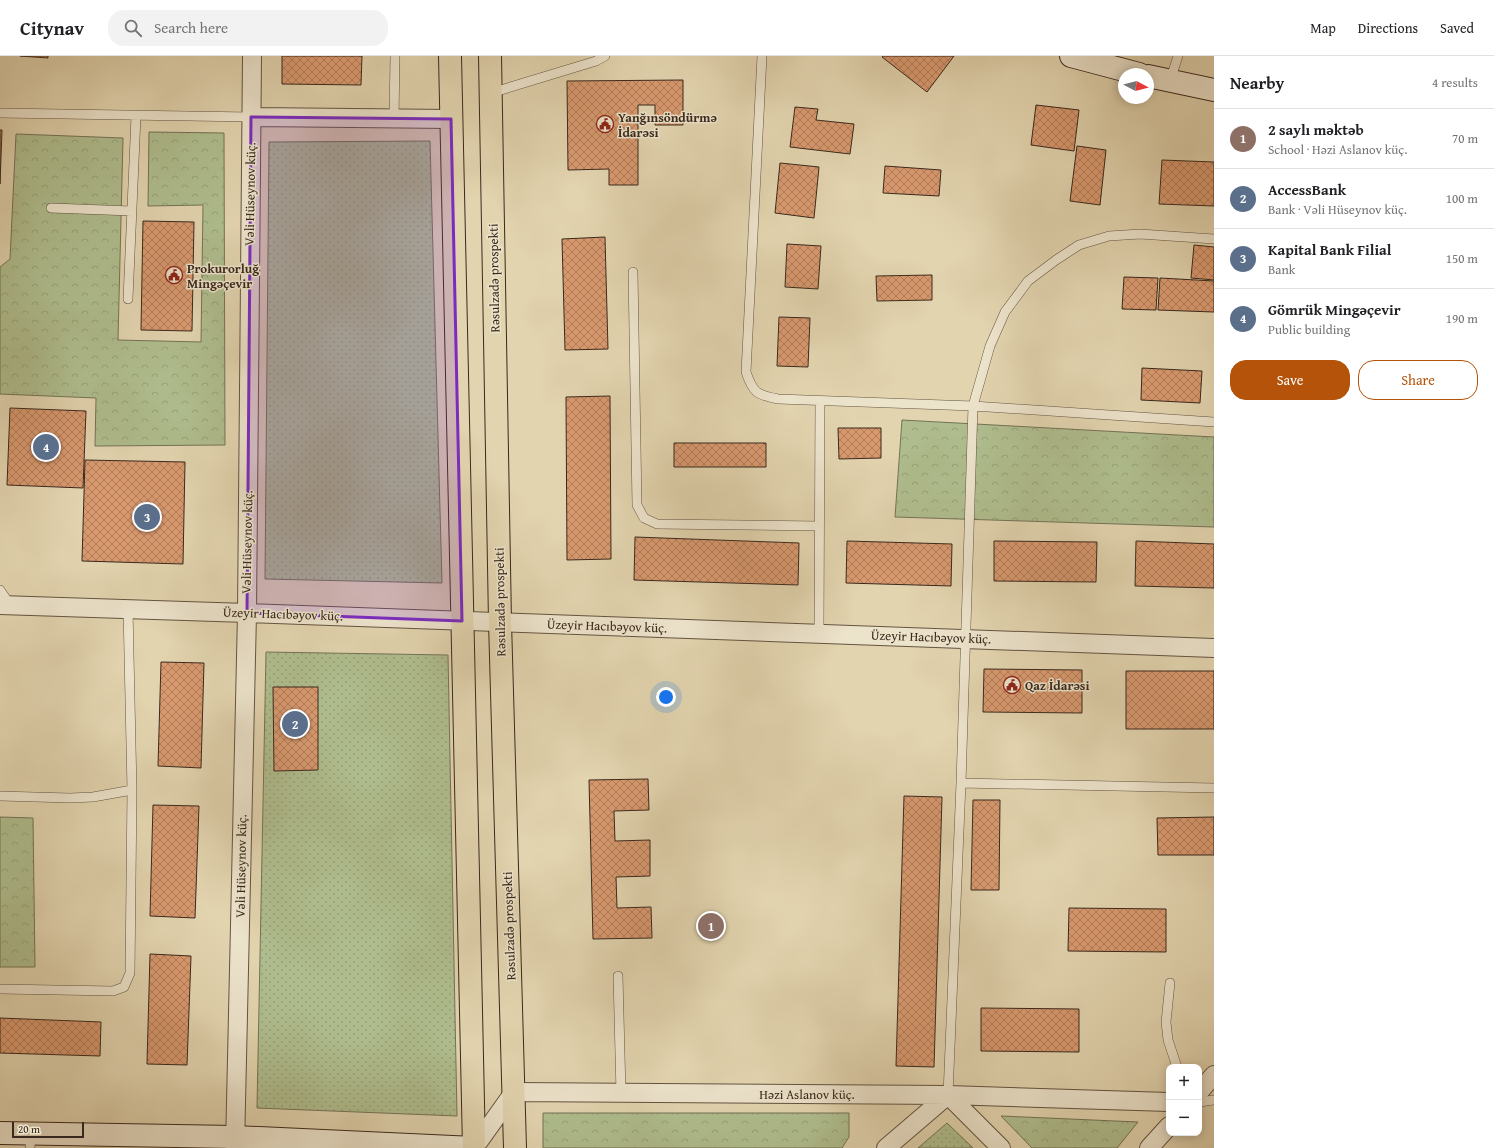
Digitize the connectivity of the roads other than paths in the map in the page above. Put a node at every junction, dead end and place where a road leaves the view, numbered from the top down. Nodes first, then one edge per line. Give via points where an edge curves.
1 (252, 56) edge
2 (395, 56) edge
3 (450, 56) edge
4 (490, 56) edge
5 (605, 56) edge
6 (762, 56) edge
7 (1071, 56) edge
8 (1178, 56) edge
9 (1118, 68) edge
10 (1154, 77) edge
11 (1170, 81) junction
12 (1214, 90) edge
13 (491, 93) junction
14 (0, 113) edge
15 (136, 116) junction
16 (251, 117) junction
17 (394, 119) junction
18 (451, 119) junction
19 (51, 208) dead end
20 (132, 211) junction
21 (1214, 239) edge
22 (633, 272) dead end
23 (128, 298) dead end
24 (820, 401) junction
25 (973, 406) junction
26 (1214, 422) edge
27 (819, 526) junction
28 (0, 590) edge
29 (6, 606) edge
30 (128, 609) junction
31 (246, 613) junction
32 (462, 620) junction
33 (500, 622) junction
34 (819, 634) junction
35 (967, 638) junction
36 (1214, 648) edge
37 (962, 783) junction
38 (1214, 788) edge
39 (132, 790) junction
40 (0, 796) edge
41 (618, 976) dead end
42 (1170, 983) dead end
43 (0, 989) edge
44 (1177, 1064) edge
45 (1214, 1075) edge
46 (1202, 1089) edge
47 (514, 1092) junction
48 (620, 1093) junction
49 (948, 1095) junction
50 (1214, 1100) edge
51 (1166, 1102) edge
52 (1202, 1102) edge
53 (1166, 1129) edge
54 (0, 1133) edge
55 (31, 1141) edge
56 (235, 1143) edge
57 (474, 1148) edge
58 (515, 1148) edge
59 (886, 1148) edge
60 (1001, 1148) edge
61 (1149, 1148) edge

1 - 16 street, Vəli Hüseynov küç.
2 - 17 lane
3 - 18 main road
4 - 13 main road, Rəsulzadə prospekti
5 - 13 lane
6 - 24 lane via 746,372 751,387 762,396
7 - 9 main road
8 - 11 lane
10 - 11 main road
11 - 12 main road
13 - 33 main road, Rəsulzadə prospekti
14 - 15 lane
15 - 16 lane
15 - 20 lane
16 - 17 street
16 - 31 street, Vəli Hüseynov küç.
17 - 18 street
18 - 32 main road
19 - 20 lane
20 - 23 lane
21 - 25 lane via 1140,234 1109,236 1079,245 1056,260 1028,281 1005,312 990,346
22 - 27 lane via 637,505 644,518 657,524
24 - 25 lane
24 - 27 lane
25 - 26 lane
25 - 35 lane
27 - 34 lane
28 - 29 lane
29 - 30 street, Üzeyir Hacıbəyov küç.
30 - 31 street, Üzeyir Hacıbəyov küç.
30 - 39 lane
31 - 32 street, Üzeyir Hacıbəyov küç.
31 - 56 street, Vəli Hüseynov küç.
32 - 33 street, Üzeyir Hacıbəyov küç.
32 - 57 main road
33 - 34 street, Üzeyir Hacıbəyov küç.
33 - 47 main road, Rəsulzadə prospekti
34 - 35 street, Üzeyir Hacıbəyov küç.
35 - 36 street, Üzeyir Hacıbəyov küç.
35 - 37 lane
37 - 38 lane
37 - 49 lane
39 - 40 lane via 93,797
39 - 43 lane via 130,973 124,987 113,991
41 - 48 lane
42 - 44 lane via 1166,1022 1168,1040
45 - 46 street
47 - 48 street, Həzi Aslanov küç.
47 - 57 street
47 - 58 main road, Rəsulzadə prospekti
48 - 49 street, Həzi Aslanov küç.
49 - 51 street, Həzi Aslanov küç.
49 - 59 street
49 - 60 street
50 - 52 lane
53 - 61 street
54 - 55 main road
55 - 56 main road
56 - 57 main road

